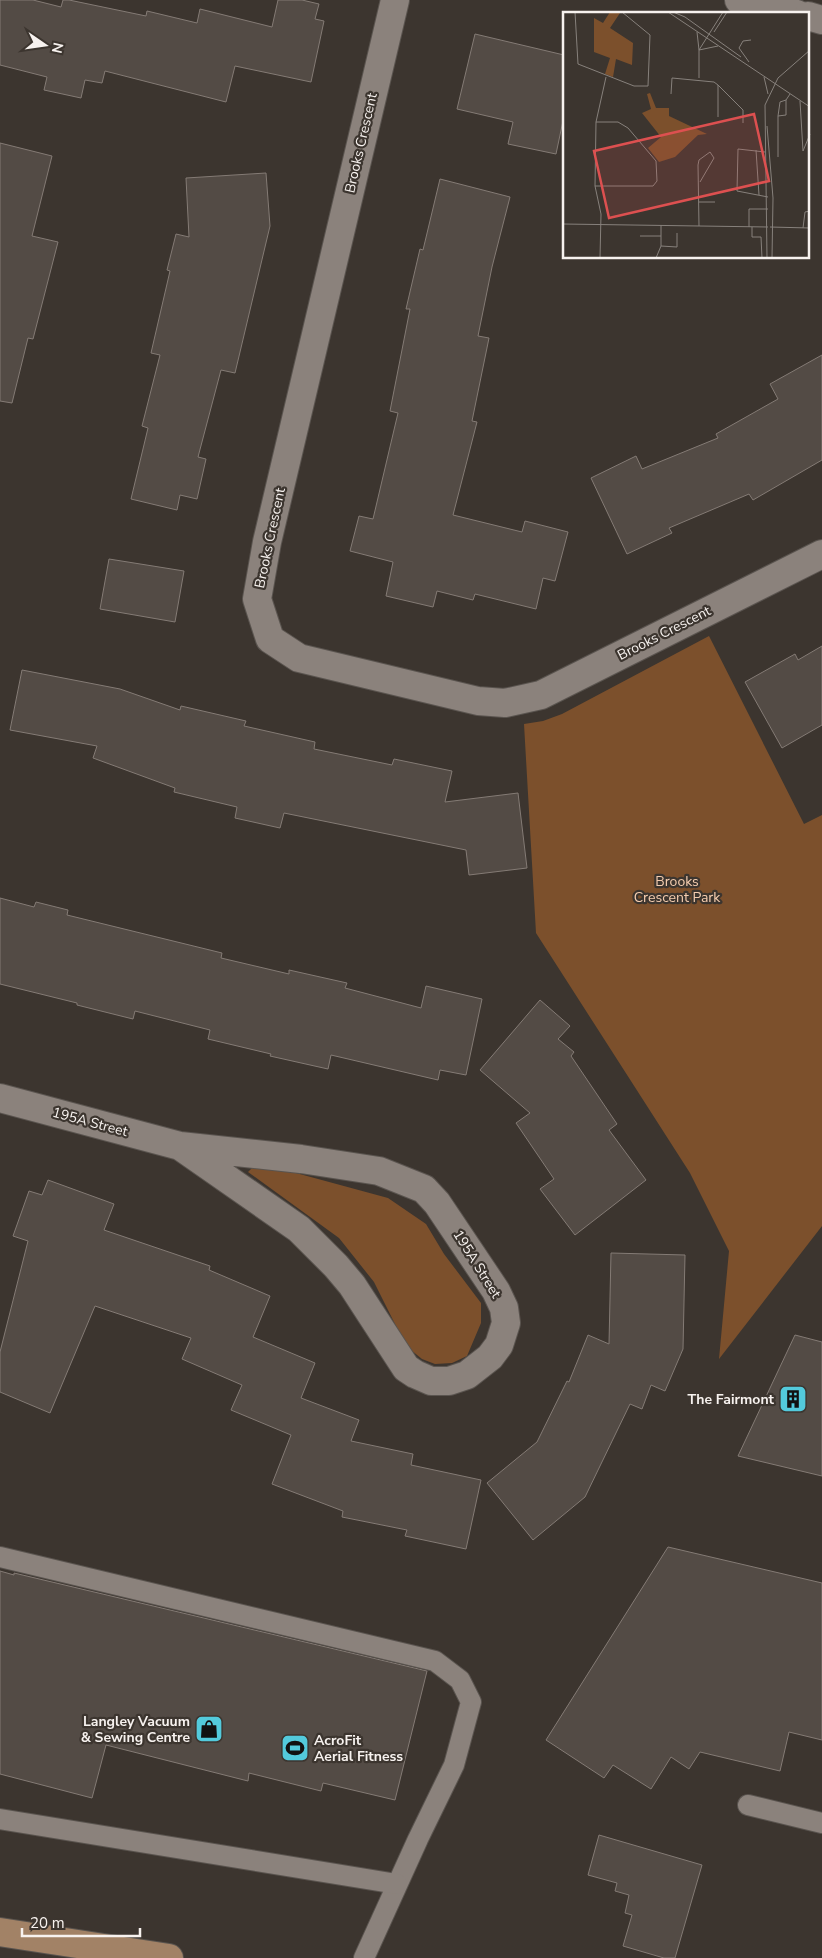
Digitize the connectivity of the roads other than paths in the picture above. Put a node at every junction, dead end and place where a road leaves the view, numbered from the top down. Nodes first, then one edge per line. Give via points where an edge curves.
1 (395, 0) edge
2 (740, 0) edge
3 (789, 12) edge
4 (822, 554) edge
5 (0, 1098) edge
6 (180, 1146) junction
7 (0, 1557) edge
8 (748, 1804) dead end
9 (0, 1819) edge
10 (822, 1823) edge
11 (398, 1884) junction
12 (0, 1932) edge
13 (169, 1958) edge
14 (364, 1958) edge

1 - 4 street, Brooks Crescent via 267,542 257,599 270,639 299,658 478,701 505,703 541,695
2 - 3 street
5 - 6 street, 195A Street
6 - 6 street, 195A Street via 299,1229 352,1285 406,1368 415,1374 430,1381 449,1381 467,1375 486,1361 499,1345 506,1323 496,1290 438,1203 424,1189 379,1171
7 - 11 lane via 436,1661 460,1680 471,1702 454,1765
8 - 10 lane
9 - 11 lane
11 - 14 lane
12 - 13 main road

